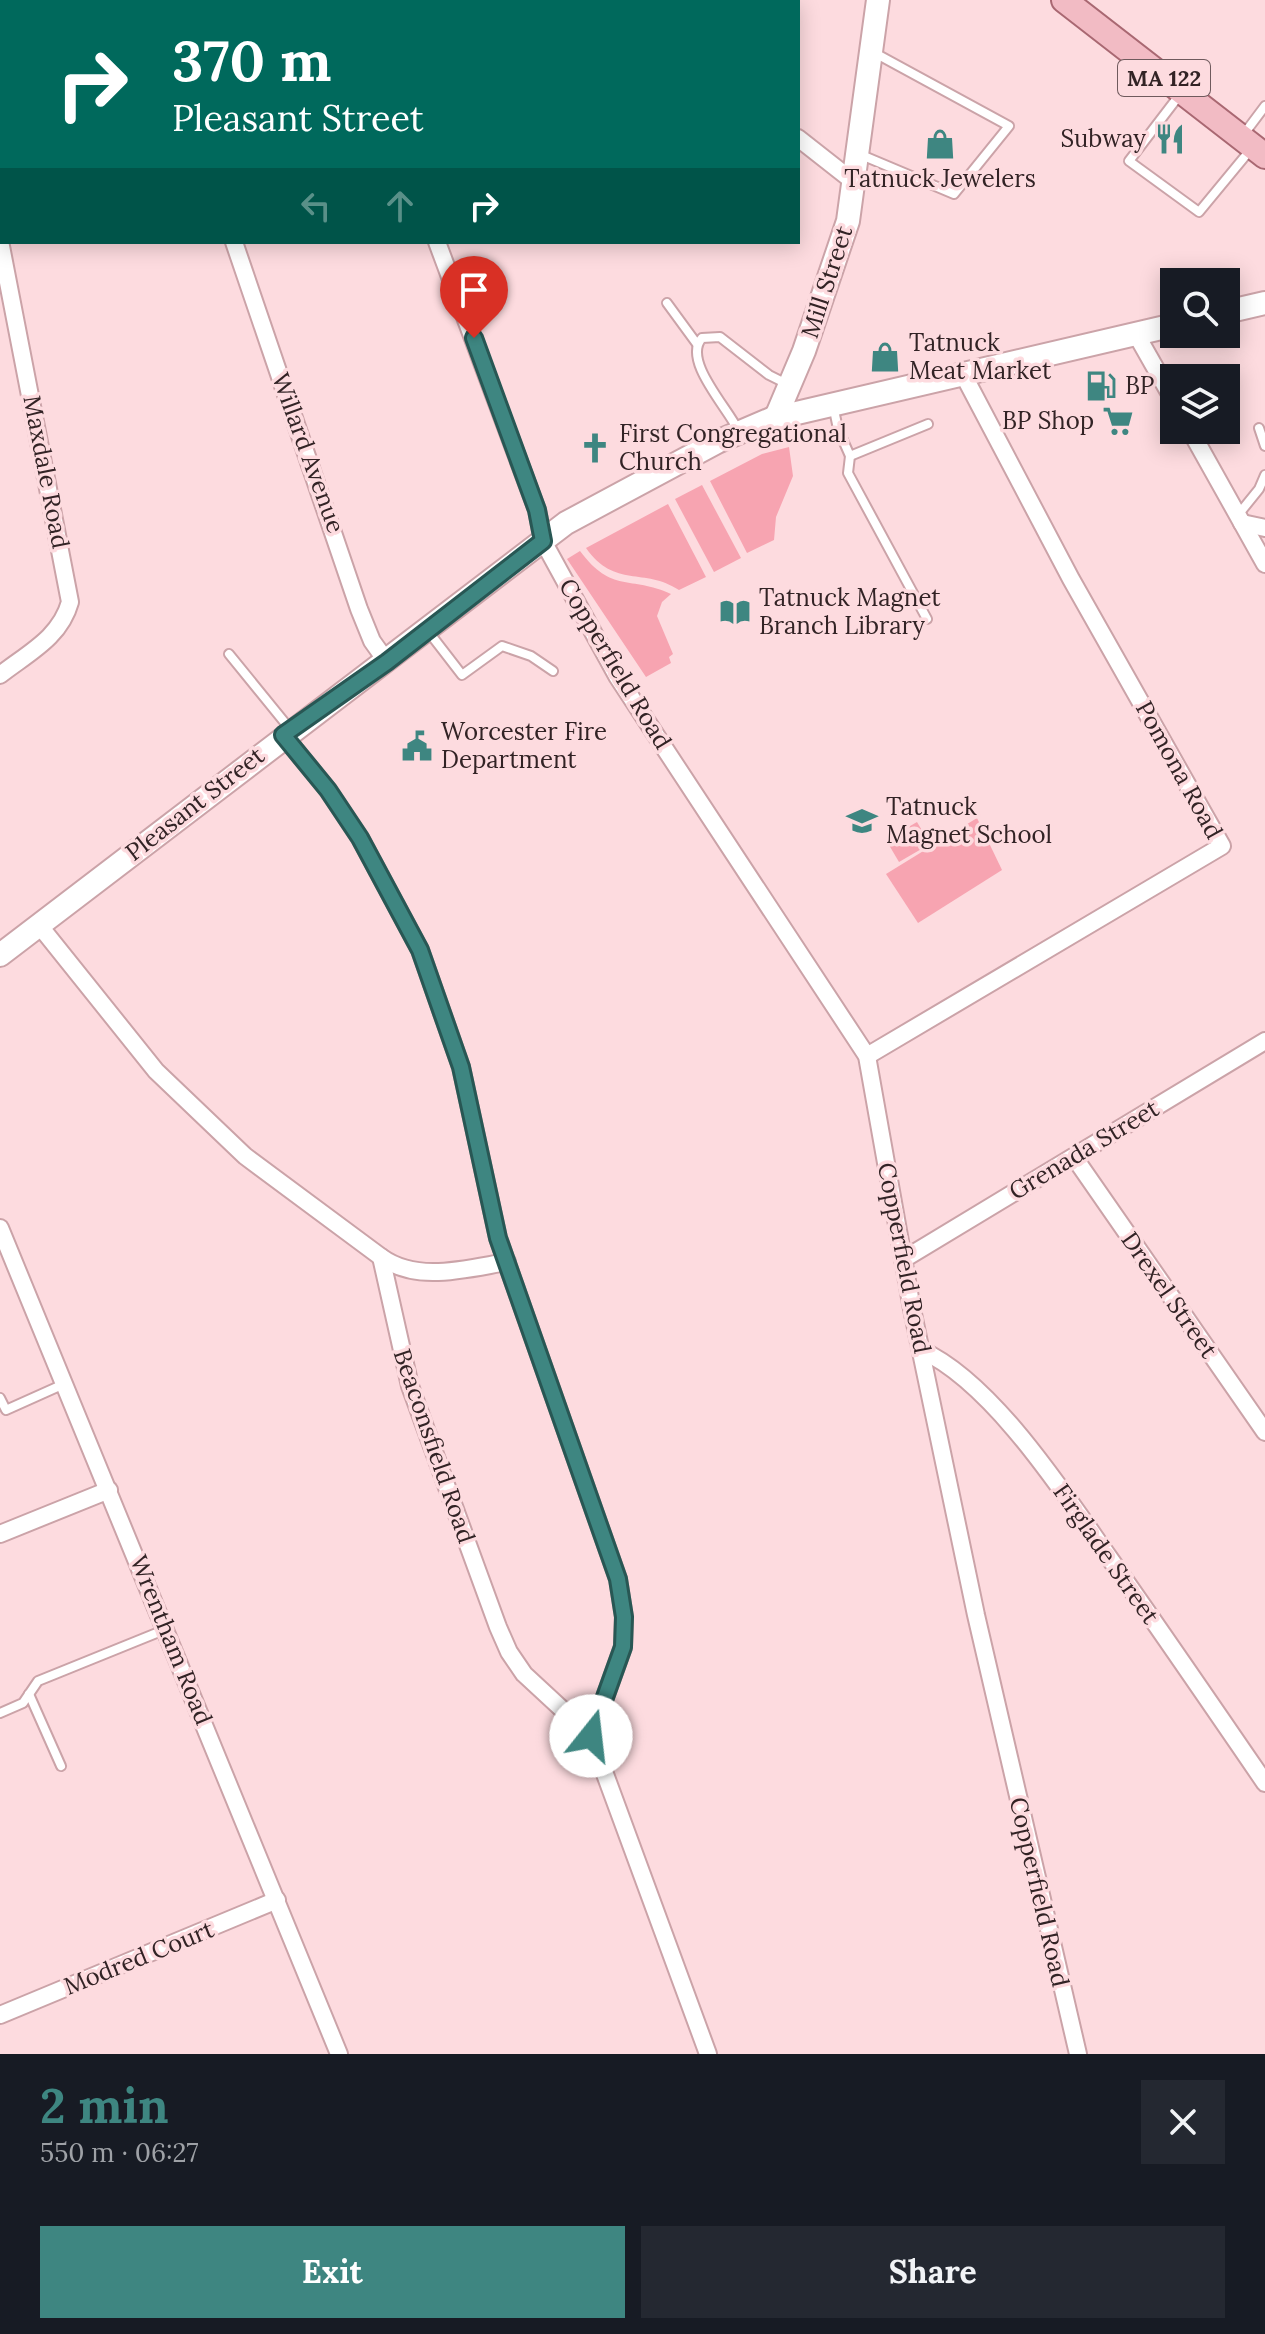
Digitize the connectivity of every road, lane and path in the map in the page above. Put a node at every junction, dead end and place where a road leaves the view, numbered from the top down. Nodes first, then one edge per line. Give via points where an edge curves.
1 (878, 0) edge
2 (1064, 0) edge
3 (872, 51) junction
4 (1182, 92) junction
5 (1265, 106) edge
6 (800, 140) edge
7 (1253, 147) edge
8 (859, 154) junction
9 (854, 182) junction
10 (1, 244) edge
11 (235, 244) edge
12 (438, 244) edge
13 (667, 303) dead end
14 (1265, 303) edge
15 (1240, 309) edge
16 (1160, 328) edge
17 (1136, 334) junction
18 (697, 344) junction
19 (963, 374) junction
20 (1160, 376) edge
21 (790, 385) junction
22 (833, 404) junction
23 (776, 417) junction
24 (928, 424) dead end
25 (1259, 428) dead end
26 (739, 432) junction
27 (1198, 444) edge
28 (1265, 446) edge
29 (850, 456) junction
30 (1265, 475) edge
31 (1240, 520) junction
32 (1265, 528) edge
33 (543, 541) junction
34 (1265, 564) edge
35 (927, 619) dead end
36 (427, 631) junction
37 (229, 654) dead end
38 (387, 662) junction
39 (553, 671) dead end
40 (0, 675) edge
41 (287, 733) junction
42 (39, 925) junction
43 (0, 955) edge
44 (1264, 1043) edge
45 (867, 1056) junction
46 (1074, 1157) junction
47 (0, 1228) edge
48 (381, 1257) junction
49 (904, 1259) junction
50 (507, 1262) junction
51 (921, 1350) junction
52 (65, 1384) junction
53 (0, 1398) edge
54 (1265, 1432) edge
55 (109, 1490) junction
56 (0, 1534) edge
57 (165, 1629) junction
58 (29, 1694) junction
59 (0, 1713) edge
60 (591, 1736) junction
61 (61, 1766) dead end
62 (1265, 1783) edge
63 (277, 1900) junction
64 (0, 2015) edge
65 (339, 2054) edge
66 (708, 2054) edge
67 (1078, 2054) edge

1 - 3 main road, Mill Street
2 - 4 main road, MA 122
3 - 8 main road, Mill Street
3 - 8 lane via 1009,126 954,194
4 - 7 main road, MA 122
4 - 7 lane via 1129,161 1199,212
5 - 7 lane
6 - 9 street
8 - 9 main road, Mill Street
9 - 21 main road, Mill Street via 848,221
10 - 40 street, Maxdale Road via 70,602 64,623
11 - 38 street, Willard Avenue via 359,609
12 - 33 street, Copperfield Road via 537,510
13 - 18 lane
14 - 15 main road
16 - 17 main road, Pleasant Street
17 - 19 main road, Pleasant Street
17 - 20 street
18 - 21 lane via 709,336 720,337
18 - 26 lane via 696,362
19 - 22 main road, Pleasant Street
19 - 45 street, Pomona Road via 1222,846
21 - 23 main road, Mill Street
22 - 23 main road, Pleasant Street
22 - 29 lane
23 - 26 main road, Pleasant Street
24 - 29 lane
25 - 28 lane
26 - 33 main road, Pleasant Street via 579,515
27 - 31 street
29 - 35 lane via 848,473
30 - 31 lane
31 - 32 street
31 - 34 street
33 - 36 main road, Pleasant Street
33 - 45 street, Copperfield Road via 617,676
36 - 38 main road, Pleasant Street
36 - 39 lane via 462,675 502,646
37 - 41 lane
38 - 41 main road, Pleasant Street
41 - 42 main road, Pleasant Street
41 - 50 street via 360,838 420,950 461,1067
42 - 43 main road, Pleasant Street
42 - 48 street via 156,1071 245,1156
44 - 46 street, Grenada Street
45 - 49 street, Copperfield Road
46 - 49 street, Grenada Street
46 - 54 street, Drexel Street
47 - 52 street, Wrentham Road
48 - 50 street via 398,1269 445,1272
48 - 60 street, Beaconsfield Road via 410,1386 509,1652 547,1697
49 - 51 street, Copperfield Road
50 - 60 street via 618,1579 623,1647
51 - 62 street, Firglade Street via 944,1360 974,1387 1060,1489
51 - 67 street, Copperfield Road via 1006,1751
52 - 53 lane via 6,1410
52 - 55 street, Wrentham Road
55 - 56 street
55 - 57 street, Wrentham Road
57 - 58 lane via 38,1681
57 - 63 street, Wrentham Road
58 - 59 lane via 23,1703
58 - 61 lane
60 - 66 street, Beaconsfield Road
63 - 64 street, Modred Court
63 - 65 street, Wrentham Road

